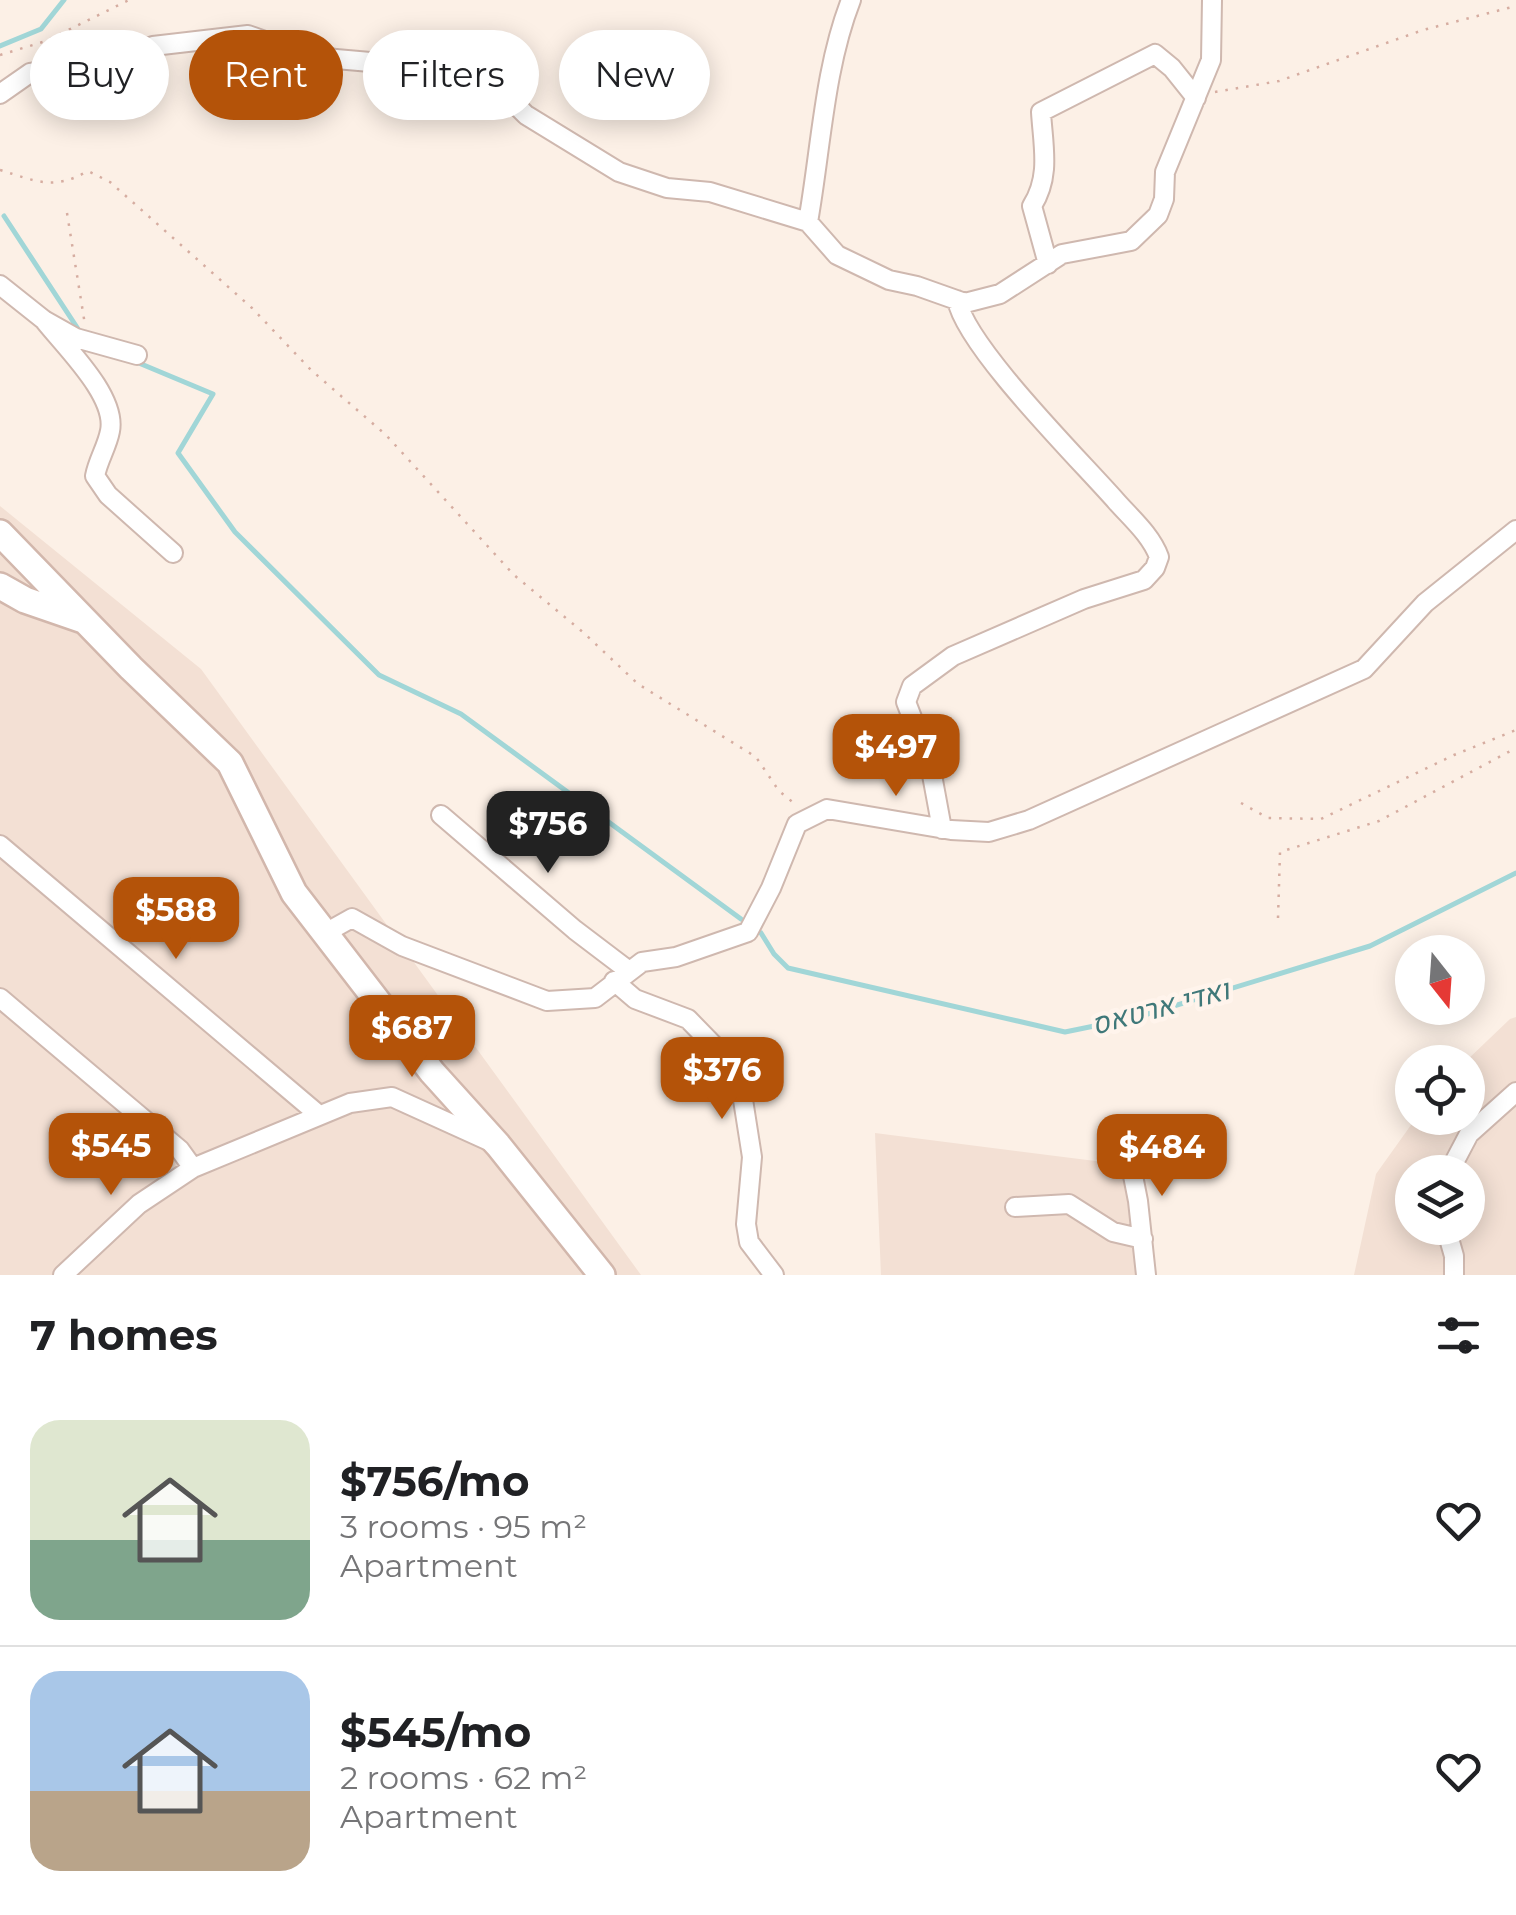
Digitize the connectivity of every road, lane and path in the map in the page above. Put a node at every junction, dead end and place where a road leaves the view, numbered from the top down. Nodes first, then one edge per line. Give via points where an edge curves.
1 (129, 0) edge
2 (851, 0) edge
3 (1212, 0) edge
4 (1516, 6) edge
5 (0, 54) edge
6 (0, 94) edge
7 (1196, 98) junction
8 (0, 170) edge
9 (66, 213) dead end
10 (808, 222) junction
11 (1048, 264) junction
12 (0, 285) edge
13 (957, 300) junction
14 (44, 320) junction
15 (91, 340) junction
16 (137, 355) dead end
17 (1516, 530) edge
18 (0, 532) edge
19 (174, 553) dead end
20 (0, 586) edge
21 (84, 620) junction
22 (1516, 730) edge
23 (1516, 748) edge
24 (1241, 803) dead end
25 (441, 815) dead end
26 (810, 817) junction
27 (942, 829) junction
28 (0, 845) edge
29 (1278, 918) dead end
30 (327, 932) junction
31 (621, 976) junction
32 (0, 998) edge
33 (1516, 1092) edge
34 (319, 1116) junction
35 (1124, 1130) dead end
36 (498, 1145) junction
37 (1457, 1155) edge
38 (194, 1168) junction
39 (1015, 1207) dead end
40 (1143, 1239) junction
41 (1451, 1245) edge
42 (63, 1275) edge
43 (602, 1275) edge
44 (774, 1275) edge
45 (1146, 1275) edge
46 (1454, 1275) edge

1 - 5 path via 46,41
2 - 10 street
3 - 7 street via 1211,60
4 - 7 path via 1278,80
6 - 10 street via 30,73 153,46 248,35 336,59 490,79 526,115 619,172
7 - 11 street via 1165,172 1158,215 1132,241 1062,254
7 - 11 street via 1155,54 1041,112 1046,173 1032,206
8 - 26 path via 46,184 68,182 88,170 110,182 386,436 514,575 638,684 756,757 779,791
9 - 15 path
10 - 13 street via 837,254 890,280
11 - 13 street via 1000,294
12 - 14 street
13 - 27 street via 960,316 994,363 1159,556 1144,580 953,656 912,686 906,702 930,764
14 - 15 street
14 - 19 street via 110,409 110,432 95,476
15 - 16 street
17 - 27 street via 1425,602 1364,668 1029,820 990,832
18 - 21 street
20 - 21 street
21 - 30 street via 230,763 294,893
22 - 24 path via 1322,819 1268,818
23 - 29 path via 1379,821 1280,852
25 - 31 street
26 - 27 street via 827,809
26 - 31 street via 797,824 748,932 642,962
28 - 34 street
30 - 31 street via 352,918 402,946 547,1001 595,998
30 - 36 street via 432,1072
31 - 44 street via 635,1000 688,1019 724,1056 741,1087 752,1157 749,1242
32 - 38 street
33 - 37 street via 1469,1134
34 - 36 street via 392,1097
34 - 38 street
35 - 40 street
36 - 43 street
38 - 42 street via 139,1204
39 - 40 street via 1069,1204 1113,1232
40 - 45 street
41 - 46 street

